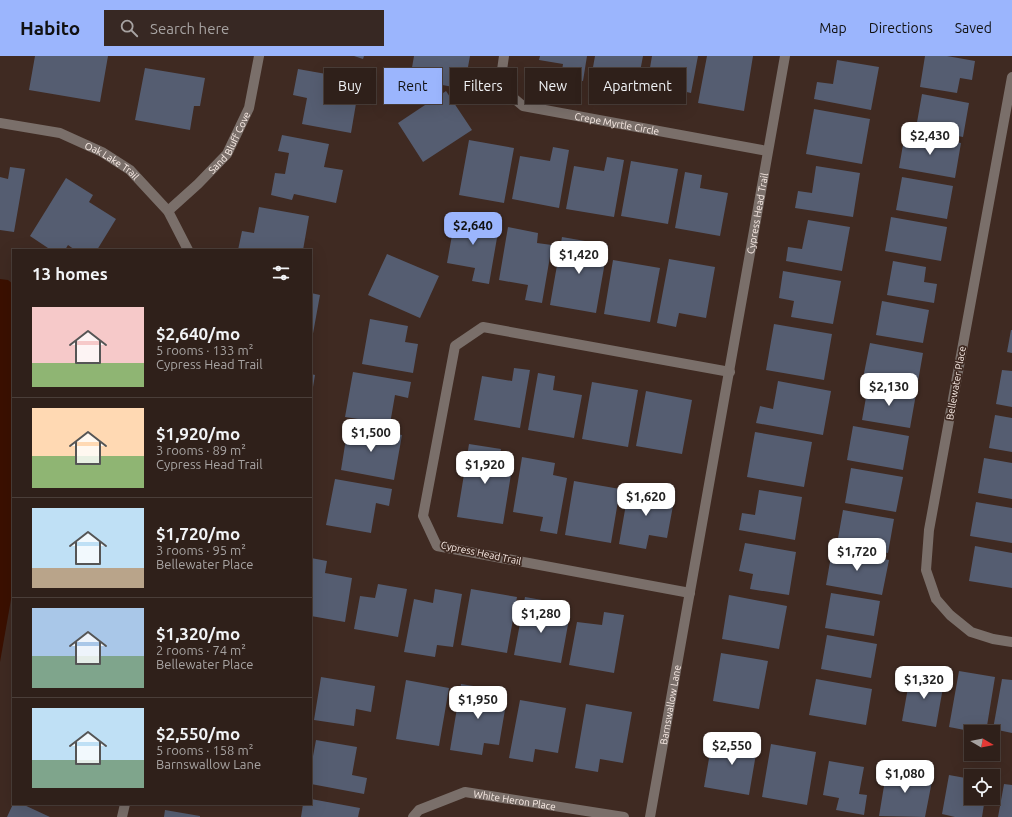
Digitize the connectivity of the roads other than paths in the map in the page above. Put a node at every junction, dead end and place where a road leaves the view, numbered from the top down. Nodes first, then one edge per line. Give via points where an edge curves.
1 (259, 56) edge
2 (504, 56) edge
3 (785, 56) edge
4 (1012, 77) edge
5 (0, 123) edge
6 (767, 151) junction
7 (168, 212) junction
8 (187, 249) edge
9 (730, 372) junction
10 (690, 593) junction
11 (1012, 642) edge
12 (125, 805) edge
13 (122, 817) edge
14 (413, 817) edge
15 (624, 817) edge
16 (650, 817) edge

1 - 7 street, Sand Bluff Cove via 249,108 227,154
2 - 6 street, Crepe Myrtle Circle via 502,70 510,95 523,106
3 - 6 street, Cypress Head Trail
4 - 11 street, Bellewater Place via 929,530 926,570 936,599 971,632
5 - 7 street, Oak Lake Trail via 60,133 102,152 130,170
6 - 9 street, Cypress Head Trail
7 - 8 street, Oak Lake Trail
9 - 10 street, Cypress Head Trail
9 - 10 street, Cypress Head Trail via 483,327 455,346 423,516 437,546
10 - 16 street, Barnswallow Lane
12 - 13 street
14 - 15 street, White Heron Place via 420,810 465,792

